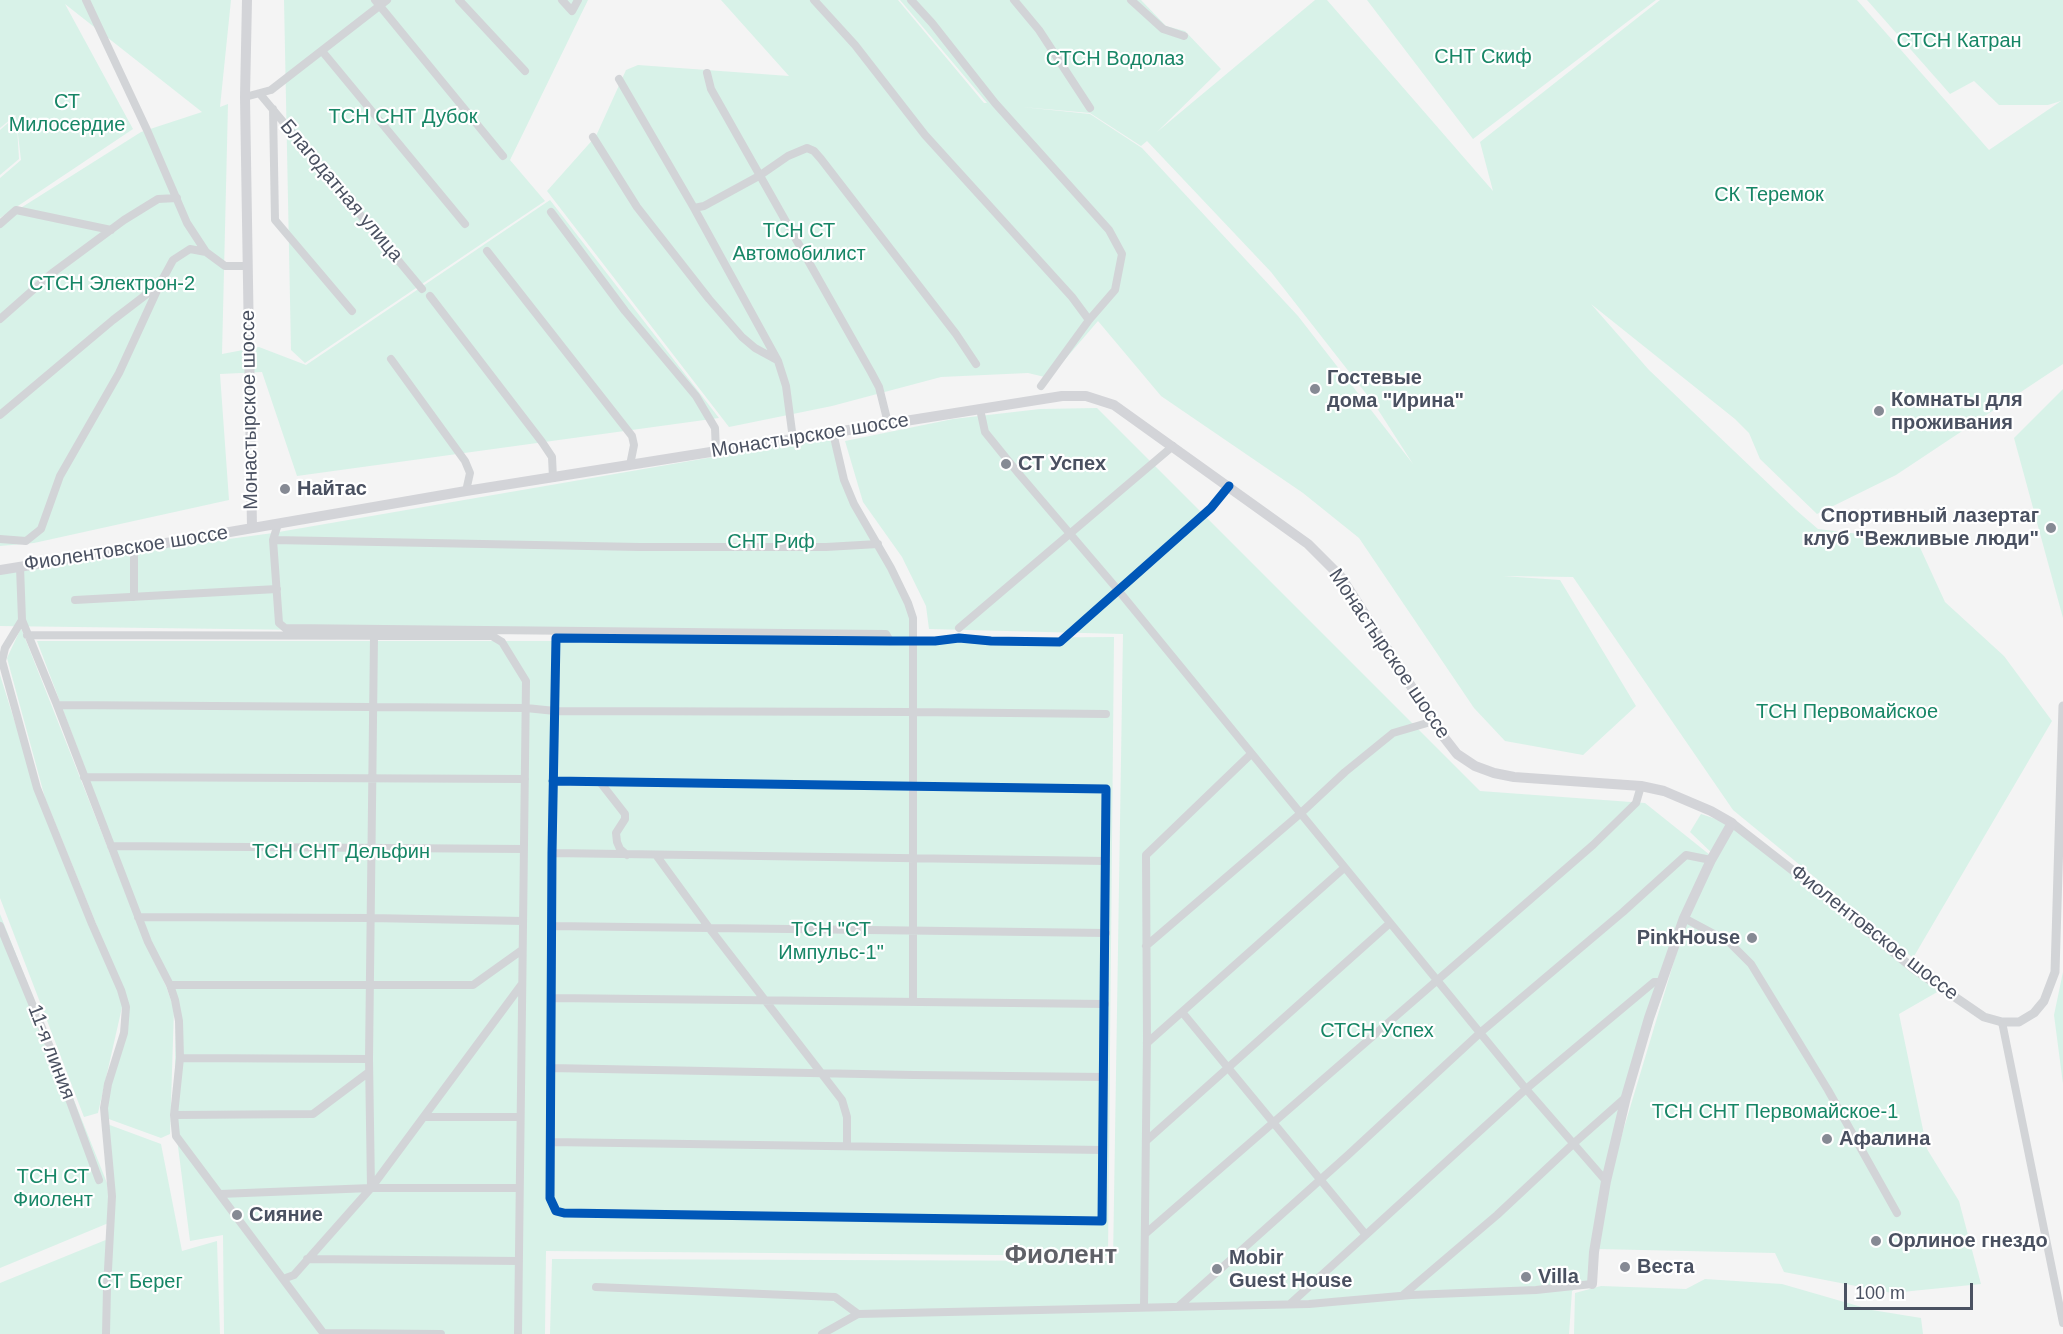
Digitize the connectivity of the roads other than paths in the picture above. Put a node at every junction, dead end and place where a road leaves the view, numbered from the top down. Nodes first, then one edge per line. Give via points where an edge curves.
1 (86, 0) edge
2 (247, 0) edge
3 (459, 0) edge
4 (562, 0) edge
5 (578, 0) edge
6 (814, 0) edge
7 (911, 0) edge
8 (1014, 0) edge
9 (1131, 0) edge
10 (381, 2) edge
11 (1184, 36) dead end
12 (322, 51) junction
13 (525, 71) dead end
14 (707, 73) dead end
15 (619, 79) dead end
16 (260, 93) junction
17 (245, 98) junction
18 (1090, 108) dead end
19 (273, 109) junction
20 (593, 137) dead end
21 (503, 156) dead end
22 (759, 176) junction
23 (177, 198) junction
24 (694, 208) junction
25 (551, 212) dead end
26 (0, 224) edge
27 (465, 224) dead end
28 (111, 230) junction
29 (487, 251) dead end
30 (206, 252) junction
31 (247, 266) junction
32 (160, 284) junction
33 (422, 289) dead end
34 (430, 296) dead end
35 (352, 311) dead end
36 (0, 319) edge
37 (1089, 320) junction
38 (391, 359) dead end
39 (778, 361) junction
40 (976, 364) dead end
41 (1041, 386) dead end
42 (980, 409) junction
43 (0, 415) edge
44 (888, 423) junction
45 (833, 433) junction
46 (793, 439) junction
47 (1173, 446) junction
48 (716, 452) junction
49 (630, 465) junction
50 (553, 478) junction
51 (1229, 486) junction
52 (466, 491) junction
53 (278, 524) junction
54 (252, 528) junction
55 (1069, 534) junction
56 (0, 538) edge
57 (273, 540) junction
58 (878, 544) junction
59 (134, 549) junction
60 (20, 567) junction
61 (0, 570) edge
62 (277, 589) junction
63 (1118, 590) junction
64 (134, 597) junction
65 (75, 600) dead end
66 (22, 620) junction
67 (959, 628) dead end
68 (27, 635) junction
69 (374, 636) junction
70 (890, 641) junction
71 (915, 641) junction
72 (57, 705) junction
73 (2063, 706) edge
74 (374, 707) junction
75 (526, 708) junction
76 (555, 711) junction
77 (913, 712) junction
78 (1106, 714) dead end
79 (1434, 721) junction
80 (1251, 754) junction
81 (84, 777) junction
82 (373, 778) junction
83 (525, 779) junction
84 (553, 781) junction
85 (600, 782) junction
86 (913, 786) junction
87 (1641, 786) junction
88 (1301, 813) junction
89 (1732, 823) junction
90 (111, 846) junction
91 (372, 848) junction
92 (524, 849) junction
93 (552, 853) junction
94 (627, 855) junction
95 (656, 855) junction
96 (913, 859) junction
97 (1711, 860) junction
98 (1106, 861) junction
99 (1344, 868) junction
100 (138, 918) junction
101 (371, 918) junction
102 (1684, 918) junction
103 (523, 921) junction
104 (1390, 923) junction
105 (0, 926) edge
106 (551, 926) junction
107 (710, 929) junction
108 (913, 931) junction
109 (1106, 933) junction
110 (1146, 946) junction
111 (522, 950) junction
112 (1438, 980) junction
113 (1662, 982) junction
114 (370, 984) junction
115 (522, 984) junction
116 (170, 985) junction
117 (550, 998) junction
118 (766, 1000) junction
119 (913, 1002) junction
120 (1105, 1004) junction
121 (1182, 1012) junction
122 (2002, 1022) junction
123 (1481, 1032) junction
124 (1147, 1043) junction
125 (180, 1058) junction
126 (369, 1059) junction
127 (550, 1068) junction
128 (1228, 1069) junction
129 (369, 1072) junction
130 (822, 1074) junction
131 (1104, 1077) junction
132 (1526, 1089) junction
133 (1626, 1097) junction
134 (174, 1115) junction
135 (424, 1117) junction
136 (520, 1117) junction
137 (1272, 1123) junction
138 (550, 1142) junction
139 (1146, 1142) junction
140 (1573, 1144) junction
141 (847, 1146) junction
142 (1103, 1150) junction
143 (99, 1180) dead end
144 (1320, 1180) junction
145 (1606, 1181) junction
146 (371, 1188) junction
147 (519, 1188) junction
148 (220, 1194) junction
149 (1897, 1213) dead end
150 (1145, 1234) junction
151 (1366, 1235) junction
152 (307, 1259) junction
153 (519, 1261) junction
154 (283, 1279) junction
155 (1592, 1284) joint
156 (596, 1287) dead end
157 (1402, 1296) junction
158 (1290, 1304) junction
159 (1179, 1306) junction
160 (1144, 1307) junction
161 (858, 1314) junction
162 (2063, 1323) edge
163 (106, 1334) edge
164 (324, 1334) edge
165 (441, 1334) edge
166 (518, 1334) edge
167 (822, 1334) edge

1 - 23 street
2 - 17 main road, Монастырское шоссе
3 - 13 street
4 - 5 street via 572,11
6 - 37 street via 855,45 925,135 1065,288
7 - 37 street via 994,103 1109,230 1122,254 1115,290
8 - 18 street via 1039,30
9 - 11 street via 1163,29
10 - 12 street
10 - 21 street
12 - 16 street via 272,90
12 - 27 street
14 - 22 street via 711,89
15 - 24 street
16 - 17 street
16 - 19 street, Благодатная улица
17 - 31 main road, Монастырское шоссе
19 - 33 street, Благодатная улица
19 - 35 street via 274,220
20 - 39 street via 637,207 709,299 742,337
22 - 24 street
22 - 40 street via 788,156 807,148 814,152
22 - 44 street via 872,372
23 - 28 street via 158,199
23 - 30 street via 187,223
24 - 39 street
25 - 48 street via 625,311 696,396 715,428
26 - 28 street via 16,210
28 - 36 street via 51,274
29 - 49 street via 632,436
30 - 31 street via 225,266
30 - 32 street via 189,249 181,254 173,260
31 - 54 main road, Монастырское шоссе
32 - 43 street
32 - 56 street via 119,373 60,476 41,529 26,541
34 - 50 street via 542,442 552,458
37 - 41 street
38 - 52 street via 465,461 470,474
39 - 46 street via 786,386
42 - 44 main road, Монастырское шоссе
42 - 47 main road, Монастырское шоссе via 1086,396 1114,405
42 - 55 street via 985,432
44 - 45 main road, Монастырское шоссе
45 - 46 main road, Монастырское шоссе
45 - 58 street via 844,480
46 - 48 main road, Монастырское шоссе
47 - 51 main road, Монастырское шоссе
47 - 55 street
48 - 49 main road, Монастырское шоссе
49 - 50 main road, Монастырское шоссе
50 - 52 main road, Монастырское шоссе
51 - 63 street via 1211,508
51 - 79 main road, Монастырское шоссе via 1308,544 1341,577
52 - 53 main road, Монастырское шоссе
53 - 54 main road, Монастырское шоссе
53 - 57 street
54 - 59 main road, Фиолентовское шоссе
55 - 63 street
55 - 67 street
57 - 58 street via 640,547
57 - 62 street
58 - 71 street via 908,603
59 - 60 main road, Фиолентовское шоссе
59 - 64 street
60 - 61 main road, Фиолентовское шоссе
60 - 66 street
62 - 64 street
62 - 70 street via 279,623 285,628 886,634
63 - 71 street via 1060,642 959,638
63 - 80 street
64 - 65 street
66 - 68 street
66 - 163 street via 5,648 2,662 38,788 126,1007 124,1032 104,1108 112,1196
68 - 69 street
68 - 72 street
69 - 74 street
69 - 75 street via 492,636 502,642 526,681
70 - 71 street
70 - 76 street via 556,638
71 - 77 street
72 - 74 street
72 - 81 street
73 - 122 street via 2055,972 2044,1001 2034,1013 2019,1022
74 - 75 street
74 - 82 street
75 - 76 street
75 - 83 street
76 - 77 street
76 - 84 street
77 - 78 street
77 - 86 street
79 - 87 main road, Монастырское шоссе via 1457,754 1494,773
79 - 88 street via 1394,733
80 - 88 street
80 - 110 street via 1146,855
81 - 82 street
81 - 90 street
82 - 83 street
82 - 91 street
83 - 92 street
84 - 85 street
84 - 93 street
85 - 86 street
85 - 94 street via 625,814 616,833 620,849
86 - 96 street
86 - 98 street via 1106,789
87 - 89 main road, Монастырское шоссе via 1664,791
87 - 112 street via 1636,803 1593,845
88 - 99 street
88 - 110 street
89 - 97 main road
89 - 122 street, Фиолентовское шоссе via 1914,969 1984,1017
90 - 91 street
90 - 100 street
91 - 92 street
91 - 101 street
92 - 103 street
93 - 94 street
93 - 106 street
94 - 95 street
95 - 96 street
95 - 107 street
96 - 98 street
96 - 108 street
97 - 102 main road
97 - 123 street via 1686,855
98 - 109 street
99 - 104 street
99 - 121 street
100 - 101 street
100 - 116 street
101 - 103 street
101 - 114 street
102 - 113 main road
102 - 149 street via 1729,942 1751,964
103 - 111 street
104 - 112 street
104 - 128 street
105 - 143 street, 11-я линия
106 - 107 street
106 - 117 street
107 - 108 street
107 - 118 street
108 - 109 street
108 - 119 street
109 - 120 street
110 - 124 street
111 - 114 street via 473,985
111 - 115 street
112 - 123 street
112 - 137 street
113 - 132 street via 1654,982
113 - 133 main road
114 - 116 street
114 - 126 street
115 - 135 street
115 - 136 street
116 - 125 street via 179,1021
117 - 118 street
117 - 127 street
118 - 119 street
118 - 130 street
119 - 120 street
120 - 131 street
121 - 124 street
121 - 128 street
122 - 162 street
123 - 132 street
123 - 144 street
124 - 139 street
125 - 126 street
125 - 134 street
126 - 129 street
127 - 130 street
127 - 138 street
128 - 137 street
128 - 139 street
129 - 134 street via 313,1114
129 - 146 street
130 - 131 street
130 - 141 street via 845,1105
131 - 142 street
132 - 140 street
132 - 151 street
133 - 140 street
133 - 145 main road
134 - 148 street via 176,1136
135 - 136 street
135 - 146 street
136 - 147 street
137 - 144 street
137 - 150 street
138 - 141 street
138 - 142 street via 550,1198 556,1211 564,1213 1102,1221
139 - 150 street
140 - 145 street
140 - 157 street
141 - 142 street
144 - 151 street
144 - 159 street
145 - 155 main road
146 - 147 street
146 - 148 street
146 - 152 street
147 - 153 street
148 - 154 street
150 - 160 street
151 - 158 street
152 - 153 street
152 - 154 street via 294,1275
153 - 166 street
154 - 164 street
155 - 157 street
156 - 161 street via 835,1297
157 - 158 street
158 - 159 street
159 - 160 street
160 - 161 street
161 - 167 street
164 - 165 street

